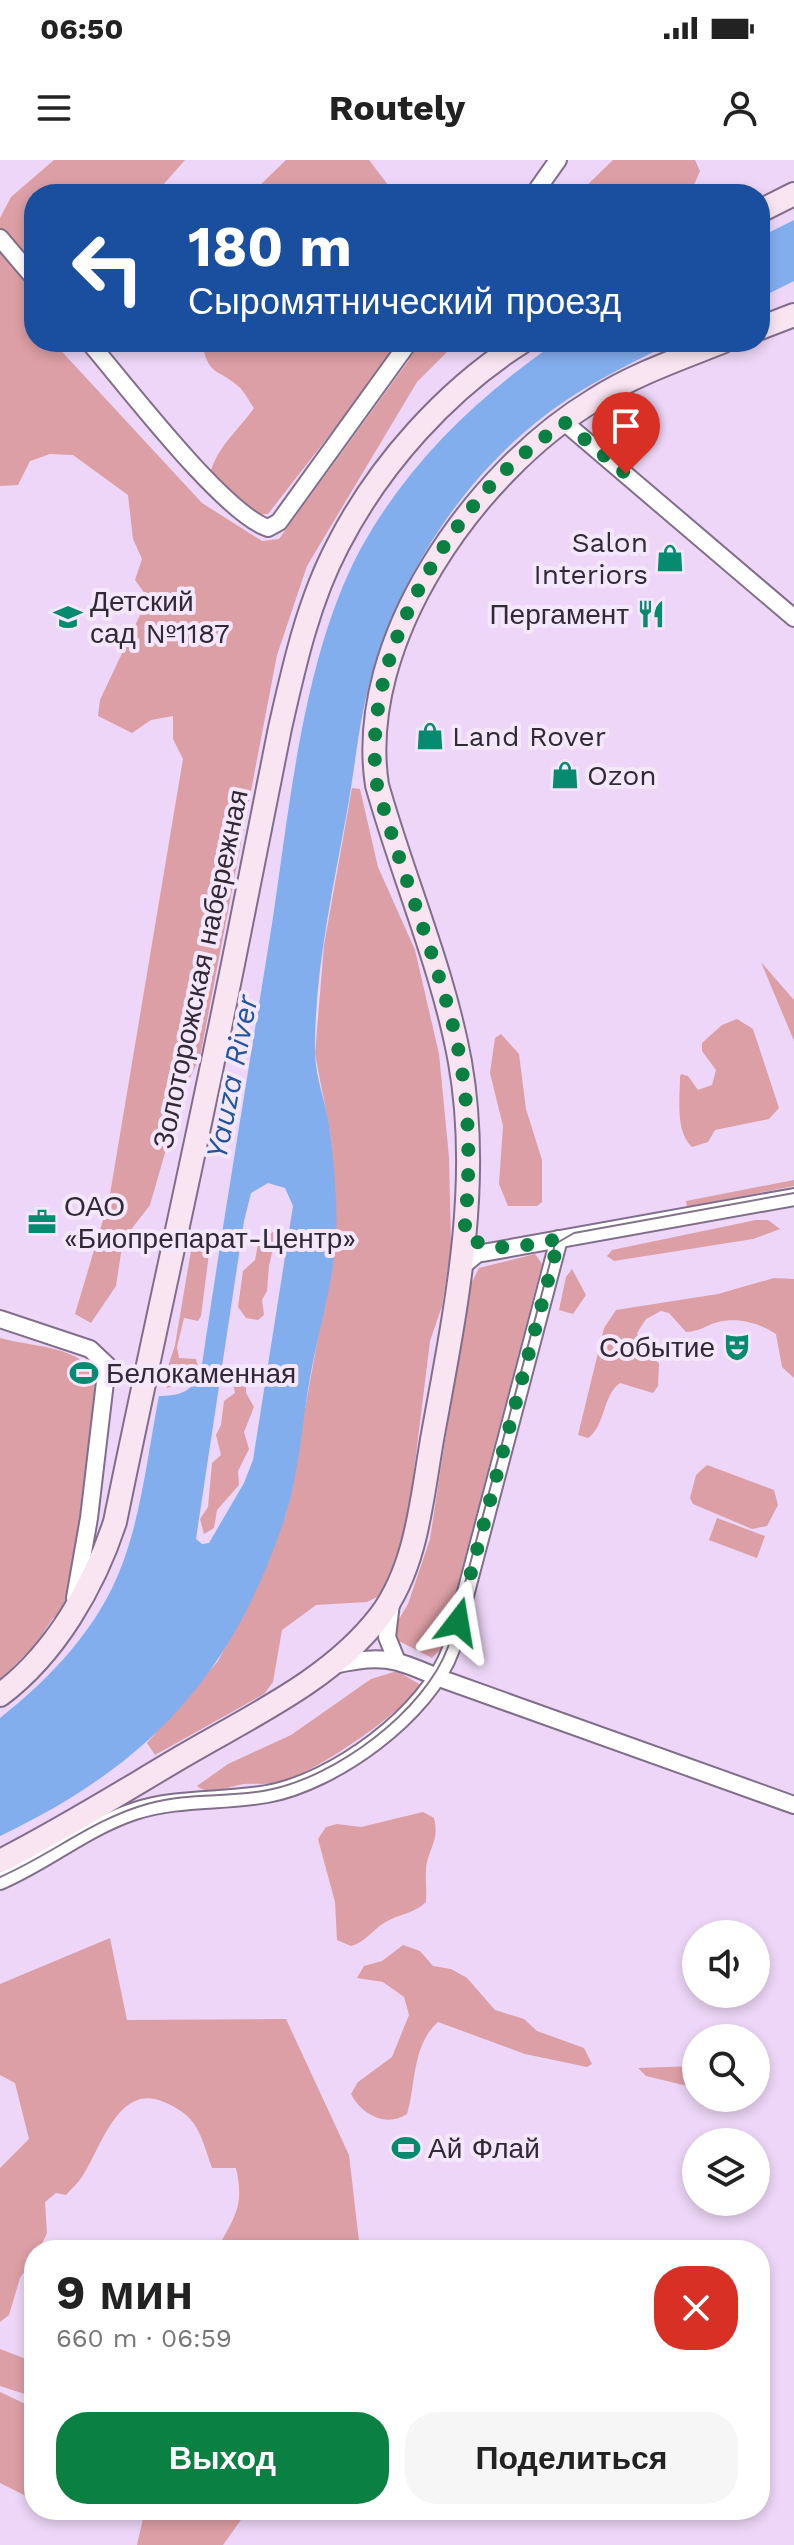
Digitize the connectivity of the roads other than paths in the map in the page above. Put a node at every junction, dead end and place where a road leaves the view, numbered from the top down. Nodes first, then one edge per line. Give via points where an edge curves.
1 (558, 160) edge
2 (541, 184) edge
3 (794, 194) edge
4 (770, 206) edge
5 (0, 238) edge
6 (24, 266) edge
7 (794, 315) edge
8 (770, 324) edge
9 (98, 352) edge
10 (402, 352) edge
11 (509, 352) edge
12 (697, 352) edge
13 (564, 422) junction
14 (794, 618) edge
15 (794, 1197) edge
16 (464, 1235) junction
17 (559, 1239) junction
18 (501, 1249) junction
19 (460, 1268) junction
20 (0, 1319) edge
21 (89, 1518) junction
22 (115, 1522) junction
23 (394, 1593) junction
24 (70, 1617) junction
25 (396, 1659) junction
26 (330, 1666) junction
27 (439, 1678) junction
28 (0, 1695) edge
29 (794, 1805) edge
30 (0, 1861) edge
31 (0, 1881) edge

1 - 2 street
3 - 4 main road
5 - 6 street
7 - 8 main road
9 - 10 street via 194,465 251,523 268,528 279,522
11 - 22 main road, Золоторожская набережная via 457,392 406,444 338,544 318,589 289,688
12 - 13 main road via 593,400
13 - 14 street
13 - 16 main road via 492,485 429,573 388,666 376,714 372,755 377,785 450,1013 460,1064 469,1157
15 - 17 street
16 - 18 street
16 - 19 main road
17 - 18 street
17 - 27 street
18 - 19 street via 477,1254
19 - 23 main road via 417,1525
20 - 21 street via 90,1349 107,1365
21 - 22 street via 102,1530
21 - 24 street
22 - 24 main road, Золоторожская набережная via 101,1561
23 - 25 street via 387,1627
23 - 26 main road via 368,1630
24 - 28 main road, Золоторожская набережная
25 - 26 street
25 - 27 street
26 - 30 main road
27 - 29 street
27 - 31 street via 392,1725 313,1780 271,1793 184,1800 132,1812

